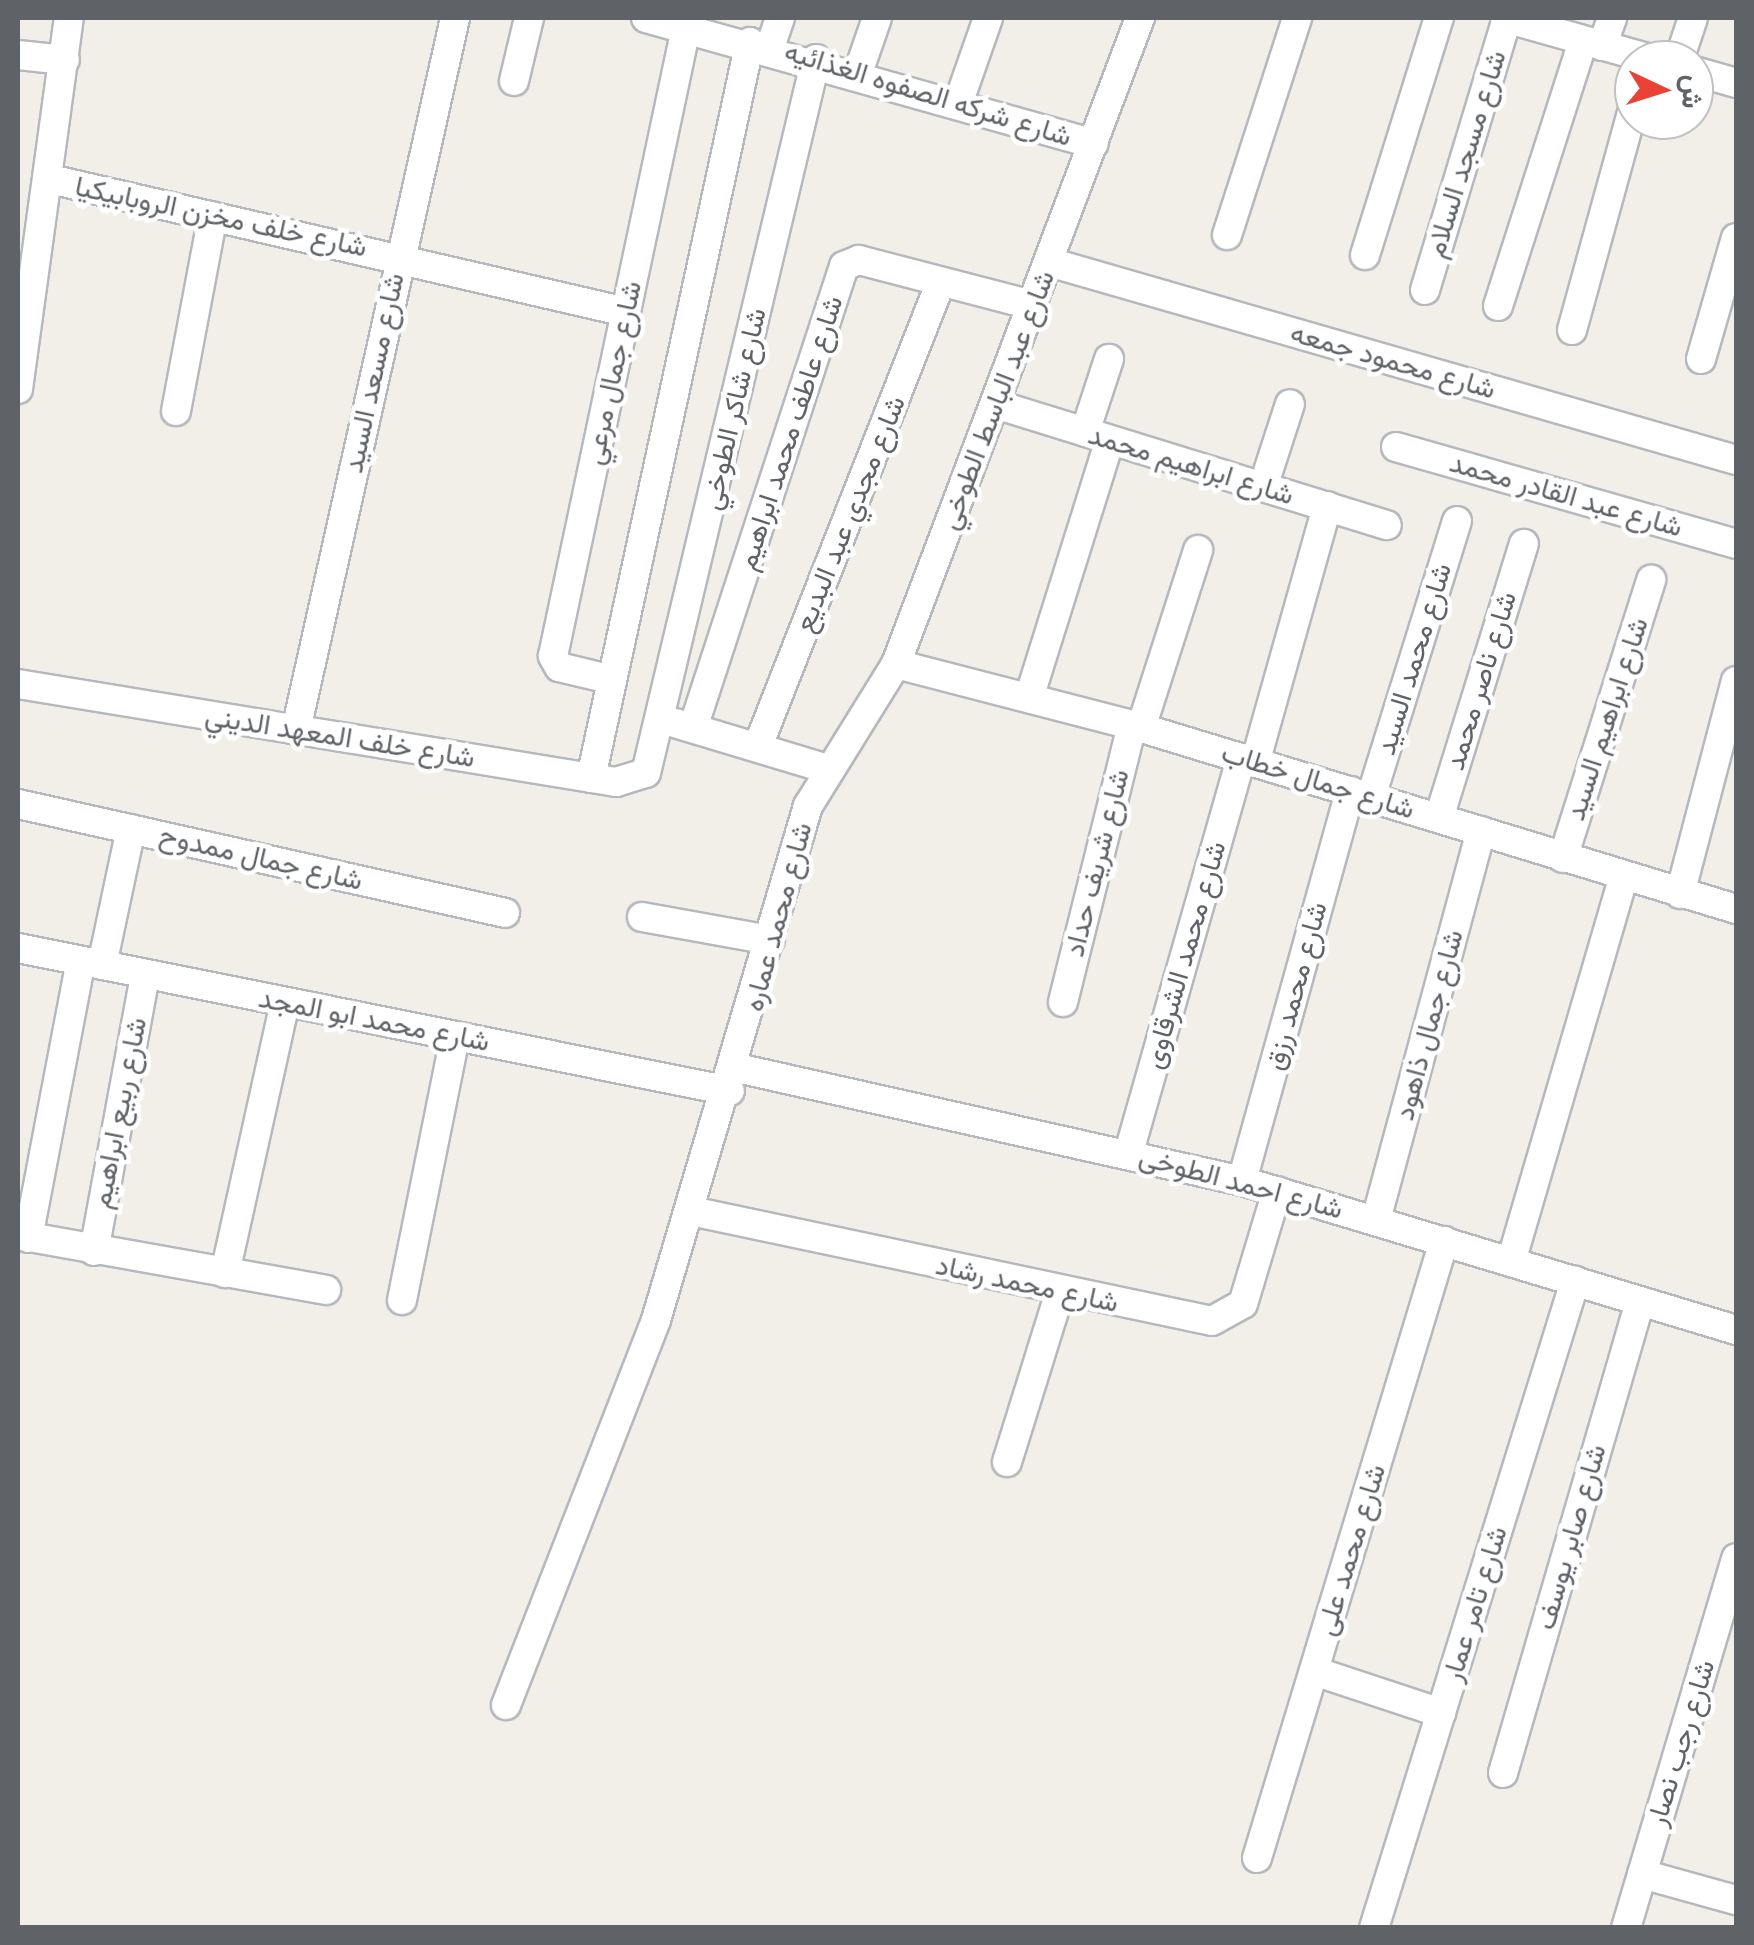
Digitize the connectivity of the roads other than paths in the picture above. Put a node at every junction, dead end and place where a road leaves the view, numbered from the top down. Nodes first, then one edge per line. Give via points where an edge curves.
1 (68, 18) edge
2 (455, 18) edge
3 (529, 18) edge
4 (646, 18) edge
5 (780, 18) edge
6 (876, 18) edge
7 (988, 18) edge
8 (1140, 18) edge
9 (1297, 18) edge
10 (1438, 18) edge
11 (1612, 18) edge
12 (1515, 19) edge
13 (686, 28) junction
14 (1593, 44) junction
15 (760, 45) junction
16 (1614, 50) edge
17 (18, 55) edge
18 (816, 59) junction
19 (65, 60) junction
20 (859, 70) junction
21 (514, 81) dead end
22 (959, 102) junction
23 (1624, 140) edge
24 (1094, 144) junction
25 (50, 179) junction
26 (213, 216) junction
27 (1227, 236) dead end
28 (1736, 238) edge
29 (1365, 255) dead end
30 (400, 256) junction
31 (1049, 262) junction
32 (941, 282) junction
33 (1426, 290) dead end
34 (1032, 305) junction
35 (1498, 306) dead end
36 (626, 312) junction
37 (1572, 330) dead end
38 (1110, 359) dead end
39 (1701, 359) dead end
40 (18, 388) edge
41 (994, 404) junction
42 (1290, 404) dead end
43 (176, 411) dead end
44 (1098, 436) junction
45 (1396, 447) dead end
46 (1736, 460) edge
47 (1263, 487) junction
48 (1327, 506) junction
49 (1457, 521) dead end
50 (1387, 525) dead end
51 (1524, 544) dead end
52 (1736, 544) edge
53 (1198, 550) dead end
54 (1652, 580) dead end
55 (896, 664) junction
56 (610, 680) junction
57 (1736, 681) edge
58 (18, 684) edge
59 (1029, 698) junction
60 (663, 720) junction
61 (1137, 726) junction
62 (692, 728) junction
63 (296, 730) junction
64 (758, 746) junction
65 (654, 760) joint
66 (1248, 760) junction
67 (827, 769) junction
68 (590, 778) junction
69 (1360, 794) junction
70 (18, 804) edge
71 (1439, 818) junction
72 (131, 829) junction
73 (1481, 831) junction
74 (1563, 858) junction
75 (1624, 878) junction
76 (1680, 894) junction
77 (1736, 909) edge
78 (506, 913) dead end
79 (642, 917) dead end
80 (770, 940) junction
81 (18, 948) edge
82 (91, 963) junction
83 (145, 975) junction
84 (285, 1002) junction
85 (1063, 1002) dead end
86 (455, 1036) junction
87 (733, 1079) junction
88 (1129, 1152) junction
89 (1242, 1181) junction
90 (1276, 1191) junction
91 (691, 1212) junction
92 (1376, 1220) junction
93 (23, 1237) edge
94 (1444, 1241) junction
95 (94, 1250) junction
96 (1511, 1262) junction
97 (226, 1273) junction
98 (1576, 1281) junction
99 (326, 1290) dead end
100 (1060, 1292) junction
101 (402, 1300) dead end
102 (1640, 1301) junction
103 (1736, 1330) edge
104 (1007, 1462) dead end
105 (1736, 1558) edge
106 (1314, 1671) junction
107 (506, 1705) dead end
108 (1441, 1713) junction
109 (1502, 1773) dead end
110 (1258, 1858) dead end
111 (1642, 1874) junction
112 (1736, 1900) edge
113 (1374, 1928) edge
114 (1626, 1928) edge

1 - 19 street
2 - 30 street, شارع مسعد السيد
3 - 21 street
4 - 13 street, شارع شركه الصفوه الغذائيه
5 - 15 street
6 - 20 street
7 - 22 street
8 - 24 street, شارع عبد الباسط الطوخي
9 - 27 street
10 - 29 street
11 - 14 street
12 - 14 street
12 - 33 street, شارع مسجد السلام
13 - 15 street, شارع شركه الصفوه الغذائيه
13 - 36 street, شارع جمال مرعي
14 - 16 street
14 - 35 street
15 - 18 street, شارع شركه الصفوه الغذائيه
15 - 56 street
17 - 19 street
18 - 20 street, شارع شركه الصفوه الغذائيه
18 - 60 street, شارع شاكر الطوخي
19 - 25 street
20 - 22 street, شارع شركه الصفوه الغذائيه
22 - 24 street, شارع شركه الصفوه الغذائيه
23 - 37 street
24 - 31 street, شارع عبد الباسط الطوخي
25 - 26 street, شارع خلف مخزن الروبابيكيا
25 - 40 street
26 - 30 street, شارع خلف مخزن الروبابيكيا
26 - 43 street
28 - 39 street
30 - 36 street, شارع خلف مخزن الروبابيكيا
30 - 63 street, شارع مسعد السيد
31 - 34 street, شارع عبد الباسط الطوخي
31 - 46 street, شارع محمود جمعه
32 - 34 street, شارع عاطف محمد ابراهيم
32 - 62 street, شارع عاطف محمد ابراهيم via 859,260 844,266
32 - 64 street, شارع مجدي عبد البديع
34 - 41 street, شارع عبد الباسط الطوخي
36 - 56 street, شارع جمال مرعي via 554,656 559,666
38 - 44 street
41 - 44 street, شارع ابراهيم محمد
41 - 55 street, شارع عبد الباسط الطوخي
42 - 47 street
44 - 47 street, شارع ابراهيم محمد
44 - 59 street
45 - 52 street, شارع عبد القادر محمد
47 - 48 street, شارع ابراهيم محمد
48 - 50 street, شارع ابراهيم محمد
48 - 66 street, شارع محمد الشرقاوى
49 - 69 street, شارع محمد السيد
51 - 71 street, شارع ناصر محمد
53 - 61 street, شارع شريف حداد
54 - 74 street, شارع ابراهيم السيد
55 - 59 street, شارع جمال خطاب
55 - 67 street, شارع عبد الباسط الطوخي
56 - 68 street
57 - 76 street
58 - 63 street, شارع خلف المعهد الديني
59 - 61 street, شارع جمال خطاب
60 - 62 street
60 - 65 street, شارع شاكر الطوخي
61 - 66 street, شارع جمال خطاب
61 - 85 street, شارع شريف حداد
62 - 64 street
63 - 68 street, شارع خلف المعهد الديني
64 - 67 street
65 - 68 street, شارع خلف المعهد الديني via 632,781
66 - 69 street, شارع جمال خطاب
66 - 88 street, شارع محمد الشرقاوى
67 - 80 street, شارع محمد عماره via 796,840
69 - 71 street, شارع جمال خطاب
69 - 89 street, شارع محمد رزق
70 - 72 street, شارع جمال ممدوح
71 - 73 street, شارع جمال خطاب
72 - 78 street, شارع جمال ممدوح
72 - 82 street
73 - 74 street, شارع جمال خطاب
73 - 92 street, شارع جمال ذاهود
74 - 75 street, شارع جمال خطاب
75 - 76 street, شارع جمال خطاب
75 - 96 street
76 - 77 street, شارع جمال خطاب
79 - 80 street
80 - 87 street, شارع محمد عماره
81 - 82 street, شارع محمد ابو المجد
82 - 83 street, شارع محمد ابو المجد
82 - 93 street
83 - 84 street, شارع محمد ابو المجد
83 - 95 street, شارع ربيع ابراهيم
84 - 86 street, شارع محمد ابو المجد
84 - 97 street
86 - 87 street, شارع محمد ابو المجد
86 - 101 street
87 - 88 street, شارع احمد الطوخى
87 - 91 street, شارع محمد عماره
88 - 89 street, شارع احمد الطوخى
89 - 90 street, شارع احمد الطوخى
90 - 92 street, شارع احمد الطوخى
90 - 100 street, شارع محمد رشاد via 1243,1304 1226,1319
91 - 100 street, شارع محمد رشاد
91 - 107 street, شارع محمد عماره
92 - 94 street, شارع احمد الطوخى
93 - 95 street
94 - 96 street, شارع احمد الطوخى
94 - 106 street, شارع محمد على
95 - 97 street
96 - 98 street, شارع احمد الطوخى
97 - 99 street
98 - 102 street, شارع احمد الطوخى
98 - 108 street, شارع تامر عمار
100 - 104 street
102 - 103 street, شارع احمد الطوخى
102 - 109 street, شارع صابر يوسف
105 - 111 street, شارع رجب نصار
106 - 108 street
106 - 110 street, شارع محمد على
108 - 113 street, شارع تامر عمار
111 - 112 street
111 - 114 street, شارع رجب نصار

